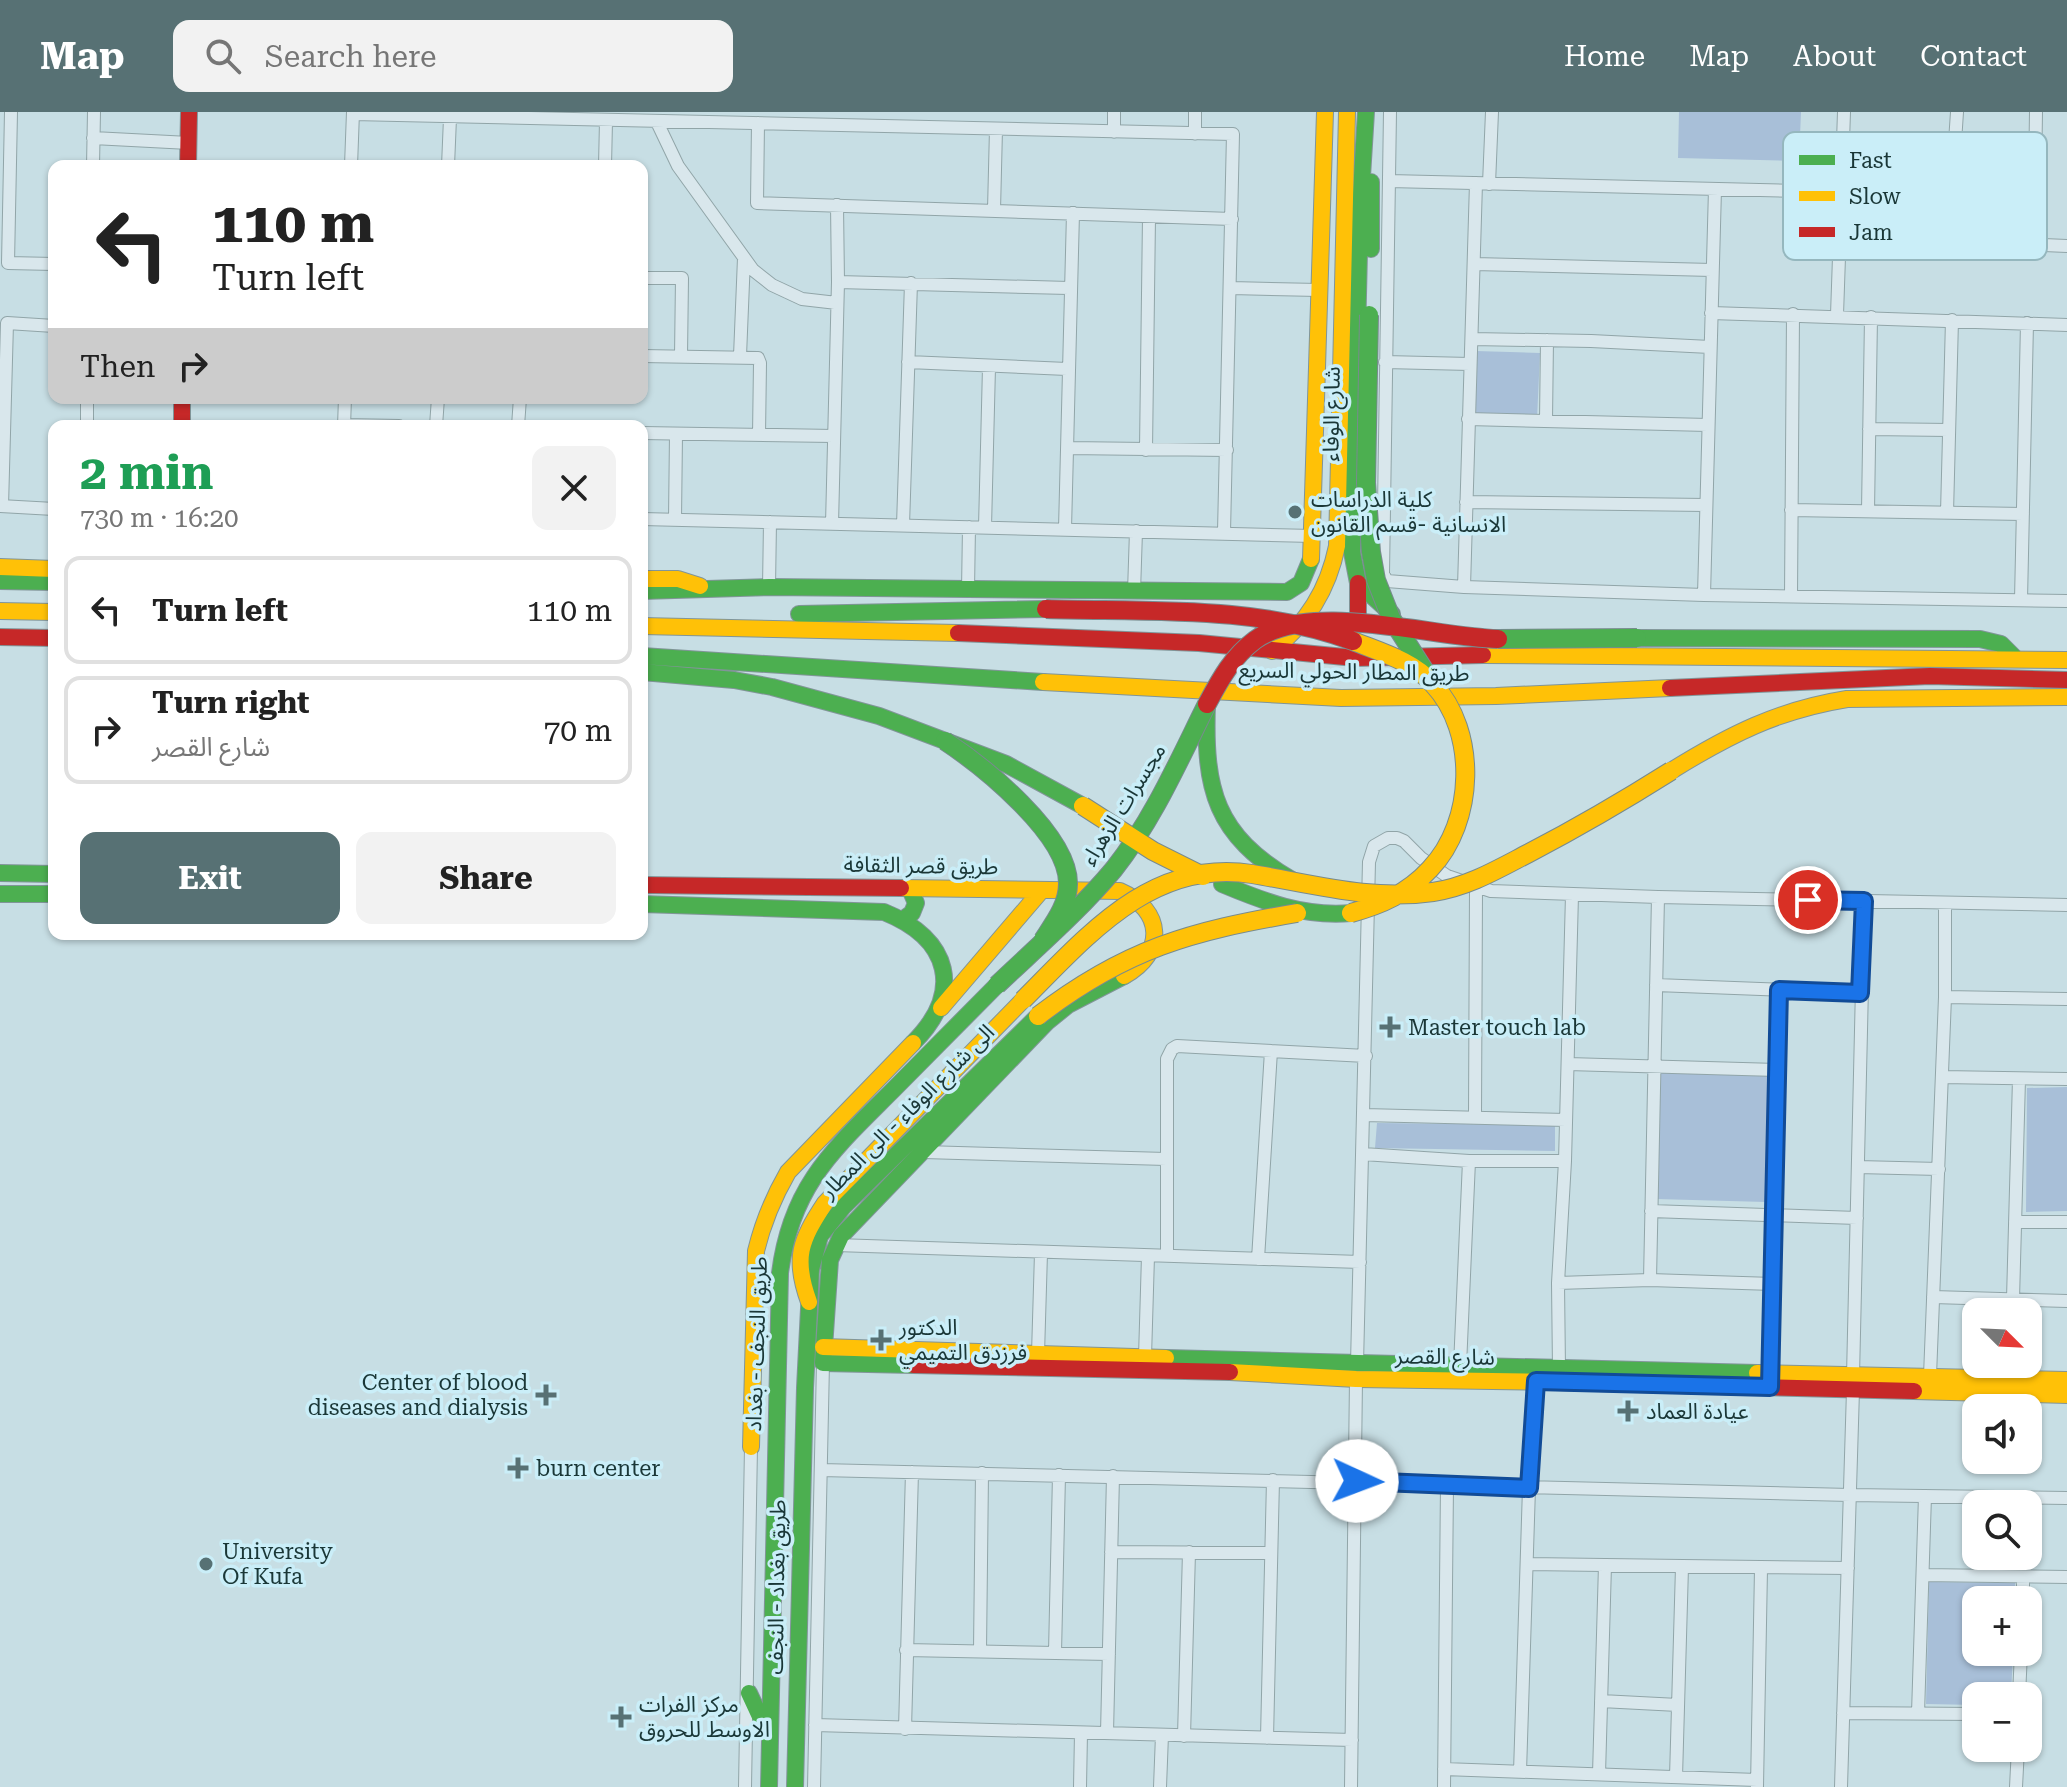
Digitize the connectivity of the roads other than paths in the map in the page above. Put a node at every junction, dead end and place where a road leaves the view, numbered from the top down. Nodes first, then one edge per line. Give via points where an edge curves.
1 (11, 112) edge
2 (94, 112) edge
3 (189, 112) edge
4 (878, 112) edge
5 (1114, 112) edge
6 (1195, 112) edge
7 (1325, 112) edge
8 (1337, 112) edge
9 (1347, 112) edge
10 (1366, 112) edge
11 (1390, 112) edge
12 (1492, 112) edge
13 (1844, 112) edge
14 (1957, 112) edge
15 (2036, 112) edge
16 (353, 113) edge
17 (450, 118) junction
18 (606, 121) junction
19 (657, 122) junction
20 (758, 123) junction
21 (878, 127) junction
22 (996, 129) junction
23 (1114, 132) junction
24 (1843, 132) edge
25 (1956, 132) edge
26 (2036, 132) edge
27 (1195, 134) junction
28 (93, 138) junction
29 (189, 143) junction
30 (93, 160) edge
31 (188, 160) edge
32 (351, 160) edge
33 (448, 160) edge
34 (605, 160) edge
35 (1364, 161) junction
36 (1389, 181) junction
37 (5, 182) edge
38 (1483, 184) junction
39 (1715, 189) junction
40 (1783, 191) edge
41 (837, 205) junction
42 (994, 210) junction
43 (1073, 213) junction
44 (1149, 217) junction
45 (1232, 219) junction
46 (2047, 245) edge
47 (2067, 246) edge
48 (744, 258) junction
49 (1839, 260) edge
50 (48, 264) edge
51 (1474, 264) junction
52 (1712, 270) junction
53 (648, 278) edge
54 (838, 282) junction
55 (911, 283) junction
56 (1069, 288) junction
57 (1231, 288) junction
58 (1319, 290) junction
59 (837, 303) junction
60 (1711, 313) junction
61 (1793, 314) junction
62 (1837, 315) junction
63 (1871, 317) junction
64 (1952, 320) junction
65 (2027, 323) junction
66 (2067, 325) edge
67 (48, 326) edge
68 (1472, 339) junction
69 (1547, 340) junction
70 (4, 344) edge
71 (1710, 347) junction
72 (648, 356) edge
73 (681, 356) junction
74 (740, 356) junction
75 (908, 362) junction
76 (1385, 362) junction
77 (1470, 364) junction
78 (989, 367) junction
79 (1067, 369) junction
80 (1468, 419) junction
81 (1546, 420) junction
82 (1708, 425) junction
83 (1869, 429) junction
84 (1949, 430) junction
85 (648, 433) edge
86 (676, 434) junction
87 (759, 435) junction
88 (834, 436) junction
89 (1068, 448) junction
90 (1146, 450) junction
91 (1227, 450) junction
92 (1466, 502) junction
93 (1706, 505) junction
94 (1, 506) edge
95 (48, 509) edge
96 (1791, 510) junction
97 (1868, 511) junction
98 (1947, 513) junction
99 (2023, 514) junction
100 (648, 519) edge
101 (675, 520) junction
102 (770, 522) junction
103 (832, 524) junction
104 (903, 525) junction
105 (969, 527) junction
106 (985, 527) junction
107 (1065, 529) junction
108 (1136, 531) junction
109 (1224, 532) junction
110 (1313, 536) junction
111 (0, 567) edge
112 (48, 569) edge
113 (648, 579) edge
114 (0, 581) edge
115 (48, 582) edge
116 (1358, 583) junction
117 (1328, 585) junction
118 (701, 587) junction
119 (769, 587) junction
120 (1464, 587) junction
121 (968, 590) junction
122 (648, 591) edge
123 (1134, 592) junction
124 (1704, 595) junction
125 (1791, 596) junction
126 (2021, 600) junction
127 (2067, 601) edge
128 (0, 611) edge
129 (48, 612) edge
130 (648, 618) edge
131 (1288, 624) junction
132 (648, 626) edge
133 (0, 637) edge
134 (48, 638) edge
135 (1272, 651) junction
136 (648, 656) edge
137 (1466, 658) junction
138 (2016, 659) junction
139 (2067, 660) edge
140 (648, 672) edge
141 (2067, 680) edge
142 (1434, 685) junction
143 (2067, 697) edge
144 (1207, 704) junction
145 (945, 741) junction
146 (0, 873) edge
147 (48, 874) edge
148 (648, 885) edge
149 (1304, 886) junction
150 (1476, 888) junction
151 (910, 889) junction
152 (1041, 891) junction
153 (0, 894) edge
154 (48, 894) edge
155 (1572, 895) junction
156 (1658, 897) junction
157 (1864, 901) junction
158 (1945, 903) junction
159 (648, 904) edge
160 (2067, 905) edge
161 (1297, 913) junction
162 (904, 919) junction
163 (1043, 940) junction
164 (997, 985) joint
165 (1656, 985) junction
166 (1779, 990) junction
167 (1860, 993) junction
168 (1945, 997) junction
169 (2067, 999) edge
170 (939, 1010) junction
171 (1271, 1051) junction
172 (1366, 1056) junction
173 (1568, 1064) junction
174 (1654, 1065) junction
175 (1777, 1070) junction
176 (1942, 1077) junction
177 (2019, 1079) junction
178 (2067, 1079) edge
179 (1364, 1115) junction
180 (1475, 1118) junction
181 (1566, 1120) junction
182 (924, 1152) junction
183 (1363, 1154) junction
184 (1166, 1159) junction
185 (1469, 1161) junction
186 (1565, 1161) junction
187 (1858, 1167) junction
188 (1939, 1169) junction
189 (1651, 1211) junction
190 (1774, 1217) junction
191 (1857, 1218) junction
192 (2015, 1222) junction
193 (2067, 1222) edge
194 (836, 1245) junction
195 (1041, 1253) junction
196 (1148, 1256) junction
197 (1167, 1256) junction
198 (1258, 1259) junction
199 (1360, 1262) junction
200 (1650, 1280) junction
201 (1558, 1283) junction
202 (1773, 1284) junction
203 (1933, 1297) junction
204 (1973, 1298) edge
205 (2013, 1298) edge
206 (2042, 1300) edge
207 (2067, 1301) edge
208 (809, 1302) junction
209 (1038, 1354) junction
210 (823, 1355) junction
211 (1145, 1357) junction
212 (1200, 1365) junction
213 (1460, 1366) junction
214 (1559, 1369) junction
215 (1356, 1371) junction
216 (1930, 1376) junction
217 (1644, 1377) junction
218 (1770, 1380) junction
219 (2067, 1380) edge
220 (1536, 1381) junction
221 (1853, 1383) junction
222 (805, 1388) joint
223 (2067, 1395) edge
224 (751, 1447) joint
225 (821, 1470) junction
226 (912, 1472) junction
227 (982, 1473) junction
228 (1059, 1475) junction
229 (1113, 1476) junction
230 (1273, 1480) junction
231 (1357, 1481) junction
232 (1447, 1485) junction
233 (1529, 1488) junction
234 (812, 1490) junction
235 (1850, 1495) junction
236 (1925, 1496) junction
237 (2067, 1498) edge
238 (1111, 1552) junction
239 (1189, 1552) junction
240 (1271, 1553) junction
241 (1527, 1564) junction
242 (1605, 1565) junction
243 (1682, 1567) junction
244 (1848, 1568) junction
245 (1761, 1569) junction
246 (1923, 1575) junction
247 (2023, 1577) junction
248 (2067, 1577) edge
249 (2023, 1586) edge
250 (906, 1650) junction
251 (980, 1651) junction
252 (1055, 1653) junction
253 (1109, 1654) junction
254 (749, 1693) junction
255 (1601, 1701) junction
256 (1678, 1705) junction
257 (1843, 1713) junction
258 (1918, 1713) junction
259 (1962, 1714) edge
260 (815, 1725) junction
261 (905, 1729) junction
262 (1081, 1733) junction
263 (1107, 1733) junction
264 (1162, 1735) junction
265 (1184, 1736) junction
266 (770, 1738) junction
267 (1267, 1738) junction
268 (1352, 1740) junction
269 (2017, 1762) edge
270 (1444, 1769) junction
271 (1520, 1772) junction
272 (1599, 1774) junction
273 (1676, 1777) junction
274 (1757, 1783) edge
275 (745, 1787) edge
276 (769, 1787) edge
277 (795, 1787) edge
278 (814, 1787) edge
279 (1080, 1787) edge
280 (1160, 1787) edge
281 (1351, 1787) edge
282 (1444, 1787) edge
283 (1841, 1787) edge
284 (2016, 1787) edge

1 - 37 street
2 - 28 street
3 - 29 main road
4 - 21 street
5 - 23 street
6 - 27 street
7 - 58 main road
8 - 131 main road via 1324,569 1312,597
9 - 117 main road, شارع الوفاء via 1338,533
10 - 35 main road, شارع الوفاء
11 - 36 street
12 - 38 street
13 - 24 street
14 - 25 street
15 - 26 street
16 - 17 street
16 - 32 street
17 - 18 street
17 - 33 street
18 - 19 street
18 - 34 street
19 - 20 street
19 - 48 street via 678,166
20 - 21 street
20 - 41 street via 757,203
21 - 22 street
22 - 23 street
22 - 42 street
23 - 27 street
27 - 45 street via 1233,134
28 - 29 street
28 - 30 street
29 - 31 main road
35 - 116 main road, شارع الوفاء via 1353,537
35 - 142 main road, bridge via 1373,193 1366,483 1376,580 1391,618
36 - 38 street
36 - 76 street
37 - 50 street via 8,263
38 - 39 street
38 - 51 street
39 - 40 street
39 - 52 street
41 - 42 street
41 - 54 street
42 - 43 street
43 - 44 street
43 - 56 street
44 - 45 street
44 - 90 street
45 - 57 street
46 - 47 street
48 - 59 street via 762,277 792,295
48 - 74 street
49 - 62 street
51 - 52 street
51 - 68 street
52 - 60 street
53 - 73 street via 682,278
54 - 55 street
54 - 59 street
55 - 56 street
55 - 75 street
56 - 79 street
57 - 58 street
57 - 91 street
58 - 110 main road
59 - 88 street
60 - 61 street
60 - 71 street
61 - 62 street
61 - 96 street
62 - 63 street
63 - 64 street
63 - 83 street
64 - 65 street
64 - 84 street
65 - 66 street
65 - 99 street
67 - 70 street via 7,323
68 - 69 street
68 - 77 street
69 - 71 street
69 - 81 street
70 - 94 street
71 - 82 street
72 - 73 street
73 - 74 street
74 - 87 street via 755,357 760,363
75 - 78 street
75 - 104 street
76 - 77 street
76 - 120 street via 1384,578
77 - 80 street
78 - 79 street
78 - 106 street
79 - 89 street
80 - 81 street
80 - 92 street
81 - 82 street
82 - 93 street
83 - 84 street
83 - 97 street
84 - 98 street
85 - 86 street
86 - 87 street
86 - 101 street
87 - 88 street
88 - 103 street
89 - 90 street
89 - 107 street
90 - 91 street
91 - 109 street
92 - 93 street
92 - 120 street
93 - 124 street
94 - 95 street
96 - 97 street
96 - 125 street
97 - 98 street
98 - 99 street
99 - 126 street
100 - 101 street
101 - 102 street
102 - 103 street
102 - 119 street
103 - 104 street
104 - 105 street
105 - 106 street
105 - 121 street
106 - 107 street
107 - 108 street
108 - 109 street
108 - 123 street
109 - 110 street
110 - 123 main road via 1305,581 1287,592
111 - 112 main road
113 - 118 main road via 678,579
114 - 115 main road
116 - 117 main road, شارع الوفاء via 1358,620 1341,633 1327,629 1319,617
116 - 137 main road via 1406,625
117 - 135 main road, شارع الوفاء via 1296,631
118 - 119 main road
118 - 122 main road
119 - 121 main road
120 - 124 street
121 - 123 main road
124 - 125 street
125 - 126 street
126 - 127 street
128 - 129 main road
130 - 142 main road, bridge via 1046,609 1242,617 1349,639 1402,662
131 - 138 main road, bridge via 1338,620 1505,639 1980,639 2001,644
131 - 144 main road, مجسرات الزهراء, bridge via 1240,652
132 - 135 main road, طريق المطار الحولي السريع via 1055,635
133 - 134 main road
135 - 137 main road, طريق المطار الحولي السريع via 1355,658
136 - 141 main road, طريق المطار الحولي السريع via 1341,698 1930,676
137 - 138 main road, طريق المطار الحولي السريع via 1554,654
138 - 139 main road, طريق المطار الحولي السريع
140 - 145 main road via 772,687 879,716
142 - 161 main road, bridge via 1455,722 1465,773 1457,824 1442,855 1412,887 1383,904 1333,915
143 - 149 main road, bridge via 1847,699 1790,709 1751,724 1486,877 1419,895 1353,895
144 - 149 main road, bridge via 1207,763 1224,822 1254,855
144 - 163 main road, مجسرات الزهراء, bridge via 1157,803 1116,866
145 - 161 main road, bridge via 1033,776 1190,870
145 - 163 main road, bridge via 997,781 1063,856 1068,879 1064,907
146 - 147 main road
148 - 151 main road, طريق قصر الثقافة
149 - 208 main road, bridge via 1216,871 1163,884 1117,909 825,1203 797,1262
150 - 155 street
150 - 172 street via 1433,868 1404,841 1388,838 1374,846 1369,862
150 - 180 street
151 - 152 main road, طريق قصر الثقافة
151 - 162 main road via 916,903
152 - 170 main road
152 - 182 main road, طريق قصر الثقافة via 1131,894 1153,918 1152,951 1138,968 1047,1022
153 - 154 main road
155 - 156 street
155 - 173 street
156 - 157 street
156 - 165 street
157 - 158 street
157 - 167 street
158 - 160 street
158 - 168 street
159 - 162 main road via 870,911
161 - 208 main road, الى شارع الوفاء - الى المطار, bridge via 1214,927 1147,948 1083,981 1038,1016 831,1220 816,1247
162 - 170 main road via 921,931 938,955 944,982
163 - 164 main road, مجسرات الزهراء, bridge
164 - 266 main road, طريق النجف - بغداد via 829,1154 791,1218 780,1273
165 - 166 street
165 - 174 street
166 - 167 street
166 - 175 street
167 - 187 street
168 - 169 street
168 - 176 street
170 - 224 main road via 925,1031 807,1150 774,1196 756,1251
171 - 172 street
171 - 184 street via 1172,1049 1167,1059
171 - 198 street
172 - 179 street
173 - 174 street
173 - 181 street
174 - 175 street
174 - 189 street
175 - 190 street
176 - 177 street
176 - 188 street
177 - 178 street
177 - 192 street
179 - 180 street
179 - 183 street
180 - 181 street
181 - 186 street
182 - 184 street
182 - 194 main road, طريق قصر الثقافة
183 - 185 street
183 - 199 street
184 - 197 street
185 - 186 street
185 - 213 street
186 - 201 street
187 - 188 street
187 - 191 street
188 - 203 street
189 - 190 street
189 - 200 street
190 - 191 street
190 - 202 street
191 - 221 street
192 - 193 street
192 - 205 street
194 - 195 street
194 - 210 main road via 830,1260
195 - 196 street
195 - 209 street
196 - 197 street
196 - 211 street
197 - 198 street
198 - 199 street
199 - 215 street
200 - 201 street
200 - 202 street
201 - 214 street
202 - 218 street
203 - 204 street
203 - 216 street
206 - 207 street
208 - 222 main road, الى شارع الوفاء - الى المطار
209 - 210 main road, شارع القصر
209 - 211 main road, شارع القصر
210 - 212 main road, شارع القصر
210 - 225 street
211 - 212 main road, شارع القصر
212 - 215 main road, شارع القصر
213 - 214 main road, شارع القصر
213 - 215 main road, شارع القصر
214 - 217 main road, شارع القصر
215 - 220 main road, شارع القصر
215 - 231 street
216 - 219 main road, شارع القصر
216 - 221 main road, شارع القصر
217 - 218 main road, شارع القصر
217 - 220 main road, شارع القصر
218 - 221 main road, شارع القصر
220 - 233 street
221 - 223 main road, شارع القصر
221 - 235 street
222 - 234 main road, طريق بغداد - النجف
224 - 254 street
225 - 226 street
225 - 234 street
226 - 227 street
226 - 250 street
227 - 228 street
227 - 251 street
228 - 229 street
228 - 252 street
229 - 230 street
229 - 238 street
230 - 231 street
230 - 240 street
231 - 232 street
231 - 268 street
232 - 233 street
232 - 270 street
233 - 235 street
233 - 241 street
234 - 260 street
234 - 277 main road, طريق بغداد - النجف
235 - 236 street
235 - 244 street
236 - 237 street
236 - 246 street
238 - 239 street
238 - 253 street
239 - 240 street
239 - 265 street
240 - 267 street
241 - 242 street
241 - 271 street
242 - 243 street
242 - 255 street
243 - 245 street
243 - 256 street
244 - 245 street
244 - 257 street
245 - 274 street
246 - 247 street
246 - 258 street
247 - 248 street
247 - 249 street
250 - 251 street
250 - 261 street
251 - 252 street
252 - 253 street
253 - 263 street
254 - 266 main road
254 - 275 street
255 - 256 street
255 - 272 street
256 - 273 street
257 - 258 street
257 - 283 street
258 - 259 street
260 - 261 street
260 - 278 street
261 - 262 street
262 - 263 street
262 - 279 street
263 - 264 street
264 - 265 street
264 - 280 street
265 - 267 street
266 - 276 main road, طريق النجف - بغداد
267 - 268 street
268 - 281 street
269 - 284 street
270 - 271 street
270 - 282 street
271 - 272 street
272 - 273 street
273 - 274 street

